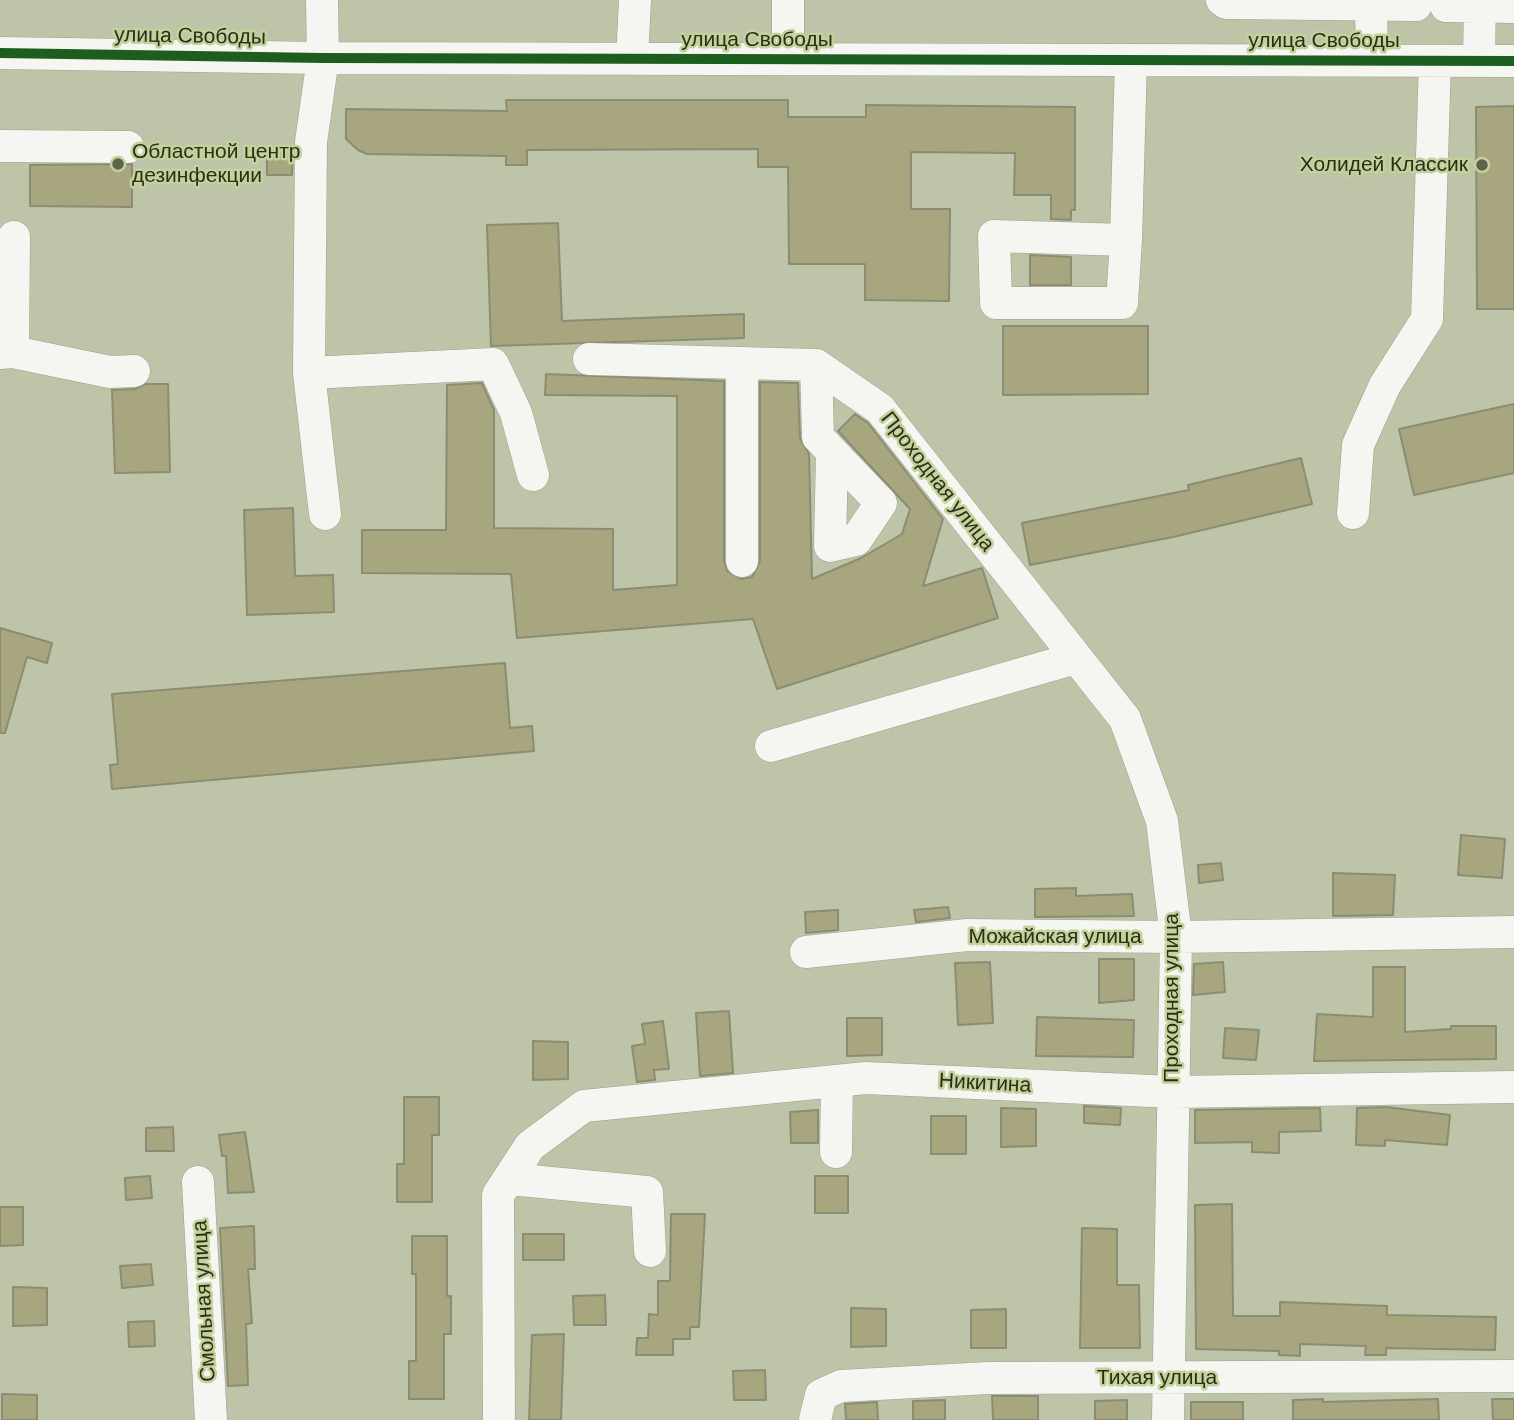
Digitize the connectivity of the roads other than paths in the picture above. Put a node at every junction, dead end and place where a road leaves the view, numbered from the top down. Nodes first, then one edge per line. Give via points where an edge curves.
1 (322, 0) edge
2 (635, 0) edge
3 (788, 0) edge
4 (1222, 0) edge
5 (1333, 2) edge
6 (1480, 3) edge
7 (1371, 5) junction
8 (1514, 7) edge
9 (0, 53) edge
10 (323, 58) junction
11 (632, 59) junction
12 (788, 59) junction
13 (1130, 60) junction
14 (1373, 61) junction
15 (1435, 61) junction
16 (1479, 61) junction
17 (1514, 61) edge
18 (0, 146) edge
19 (128, 147) dead end
20 (14, 237) dead end
21 (1126, 240) dead end
22 (7, 353) edge
23 (589, 359) dead end
24 (742, 363) junction
25 (816, 365) junction
26 (134, 371) dead end
27 (309, 373) junction
28 (832, 453) dead end
29 (533, 475) dead end
30 (325, 513) dead end
31 (1353, 513) dead end
32 (742, 561) dead end
33 (1076, 658) junction
34 (771, 746) dead end
35 (1514, 932) edge
36 (1176, 937) junction
37 (806, 952) dead end
38 (837, 1081) junction
39 (1514, 1087) edge
40 (1173, 1093) junction
41 (836, 1152) dead end
42 (198, 1182) dead end
43 (503, 1187) junction
44 (650, 1251) dead end
45 (1514, 1376) edge
46 (1169, 1379) junction
47 (815, 1416) edge
48 (211, 1420) edge
49 (499, 1420) edge
50 (1168, 1420) edge

1 - 10 street
2 - 11 street
3 - 12 street
4 - 5 street
5 - 7 street
6 - 7 street
6 - 8 street
6 - 16 street
7 - 14 street
9 - 10 street, улица Свободы
10 - 11 street, улица Свободы
10 - 27 street via 311,142
11 - 12 street, улица Свободы
12 - 13 street, улица Свободы
13 - 14 street, улица Свободы
13 - 21 street
14 - 15 street, улица Свободы
15 - 16 street, улица Свободы
15 - 31 street via 1427,320 1385,384 1358,445
16 - 17 street, улица Свободы
18 - 19 street
20 - 22 street
22 - 26 street via 110,372
23 - 24 street
24 - 25 street
24 - 32 street
25 - 28 street via 818,438
25 - 33 street, Проходная улица via 880,409
27 - 29 street via 493,364 516,413
27 - 30 street
33 - 34 street
33 - 36 street, Проходная улица via 1125,719 1162,821
35 - 36 street, Можайская улица
36 - 37 street, Можайская улица via 967,935
36 - 40 street, Проходная улица
38 - 40 street, Никитина via 866,1078
38 - 41 street
38 - 43 street, Никитина via 584,1106 530,1146
39 - 40 street, Никитина
40 - 46 street, Проходная улица
42 - 48 street, Смольная улица
43 - 44 street via 646,1192
43 - 49 street
45 - 46 street, Тихая улица
46 - 47 street, Тихая улица via 988,1378 841,1386 821,1395
46 - 50 street, Проходная улица

